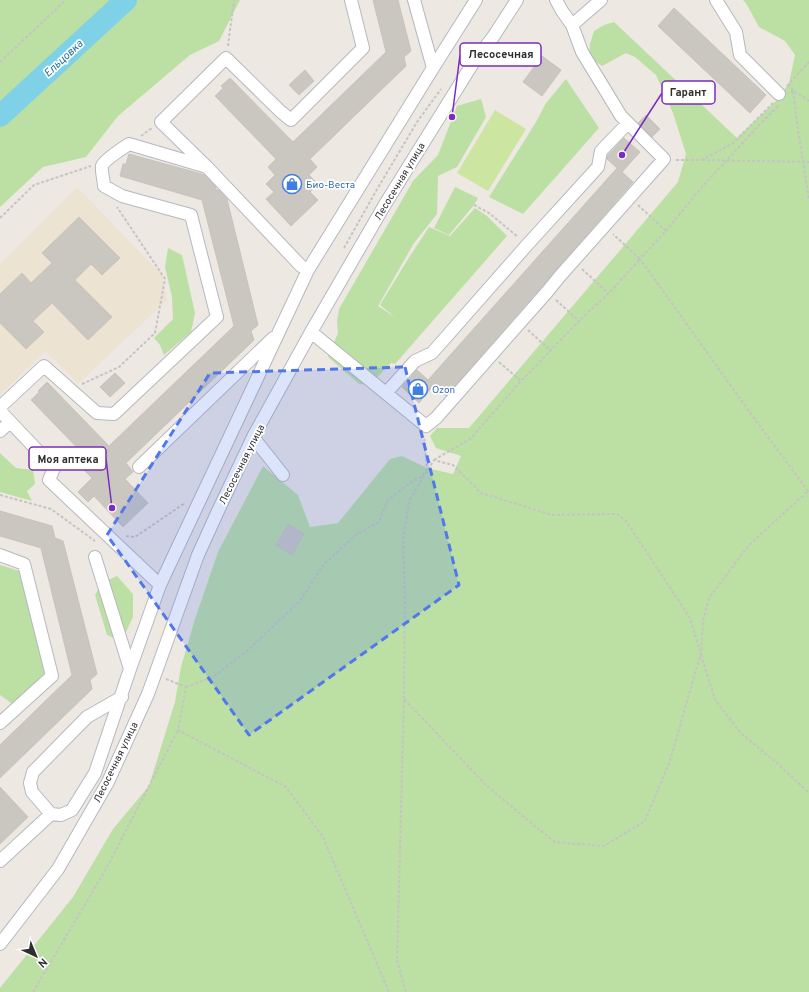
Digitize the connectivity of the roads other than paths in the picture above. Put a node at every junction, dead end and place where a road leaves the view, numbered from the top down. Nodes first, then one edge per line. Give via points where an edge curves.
1 (351, 0) edge
2 (414, 0) edge
3 (476, 0) edge
4 (517, 0) edge
5 (556, 0) edge
6 (601, 0) edge
7 (716, 0) edge
8 (572, 25) junction
9 (433, 68) junction
10 (783, 97) road end
11 (628, 123) junction
12 (207, 167) junction
13 (308, 270) junction
14 (312, 332) junction
15 (278, 333) junction
16 (386, 394) junction
17 (0, 407) edge
18 (0, 411) edge
19 (10, 422) junction
20 (0, 432) edge
21 (254, 438) junction
22 (139, 467) dead end
23 (283, 475) dead end
24 (0, 555) edge
25 (95, 557) road end
26 (160, 585) junction
27 (130, 669) junction
28 (122, 697) junction
29 (0, 723) edge
30 (51, 814) junction
31 (0, 861) edge
32 (0, 944) edge

1 - 12 street via 363,48 291,120 226,58 161,122
2 - 9 street
3 - 9 street
4 - 14 street, Лесосечная улица via 473,63 384,206
5 - 8 street
6 - 8 street
7 - 10 street via 736,32 740,55
8 - 11 street via 582,52 621,116
9 - 13 street
11 - 16 street via 601,151 598,167 432,353 415,361
11 - 16 street via 664,159 436,418 426,426
12 - 13 street via 301,266
12 - 17 street via 129,144 105,161 102,167 104,186 122,196 191,215 217,317 114,414 97,413 44,366
13 - 15 street
14 - 16 street
14 - 21 street, Лесосечная улица
15 - 22 street
15 - 26 street
18 - 19 street
19 - 20 street
19 - 26 street via 54,468 49,480
21 - 23 street
21 - 32 street, Лесосечная улица via 198,555 148,694 108,782 58,870
24 - 29 street via 24,564 52,676
25 - 27 street
26 - 27 street
27 - 28 street
28 - 30 street via 95,773 72,810 61,815
28 - 30 street via 87,717 33,772 30,783 32,792
30 - 31 street

